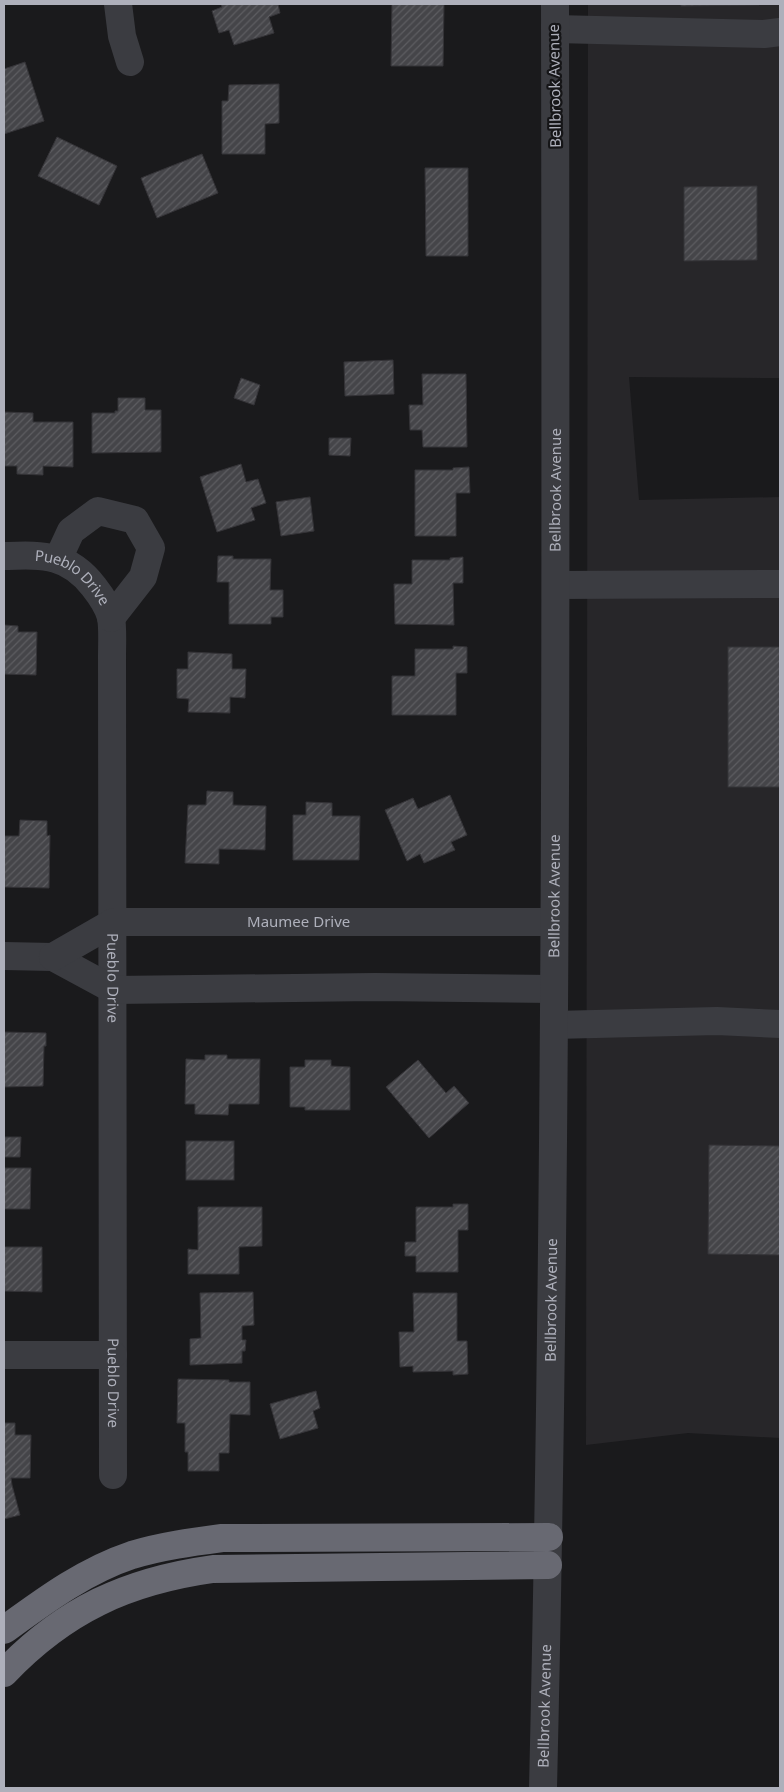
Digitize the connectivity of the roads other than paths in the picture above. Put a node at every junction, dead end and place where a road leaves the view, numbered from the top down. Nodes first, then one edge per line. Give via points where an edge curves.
1 (118, 4) edge
2 (555, 16) edge
3 (780, 32) edge
4 (130, 62) dead end
5 (4, 556) edge
6 (58, 559) junction
7 (556, 584) junction
8 (780, 584) edge
9 (111, 618) junction
10 (114, 922) junction
11 (554, 922) junction
12 (4, 956) edge
13 (53, 957) junction
14 (554, 989) junction
15 (114, 990) junction
16 (780, 1024) edge
17 (554, 1025) junction
18 (4, 1355) edge
19 (113, 1355) junction
20 (113, 1475) dead end
21 (549, 1537) junction
22 (548, 1566) junction
23 (4, 1630) edge
24 (4, 1673) edge
25 (543, 1788) edge

1 - 4 street via 122,36
2 - 3 street via 764,34
2 - 7 street, Bellbrook Avenue
5 - 6 street, Pueblo Drive
6 - 9 street, Pueblo Drive via 76,567 92,584 103,598
6 - 9 street via 71,531 98,511 135,520 151,548 143,576
7 - 8 street
7 - 11 street, Bellbrook Avenue
9 - 10 street, Pueblo Drive
10 - 11 street, Maumee Drive
10 - 13 street, Maumee Drive
10 - 15 street, Pueblo Drive
11 - 14 street, Bellbrook Avenue
12 - 13 street
13 - 15 street
14 - 15 street
14 - 17 street, Bellbrook Avenue
15 - 19 street, Pueblo Drive
16 - 17 street via 717,1020
17 - 21 street, Bellbrook Avenue
18 - 19 street
19 - 20 street, Pueblo Drive
21 - 22 street, Bellbrook Avenue
21 - 23 highway via 222,1538 176,1544 131,1556 94,1571 53,1594
22 - 24 highway via 213,1569 180,1574 120,1591 90,1605 52,1629
22 - 25 street, Bellbrook Avenue

